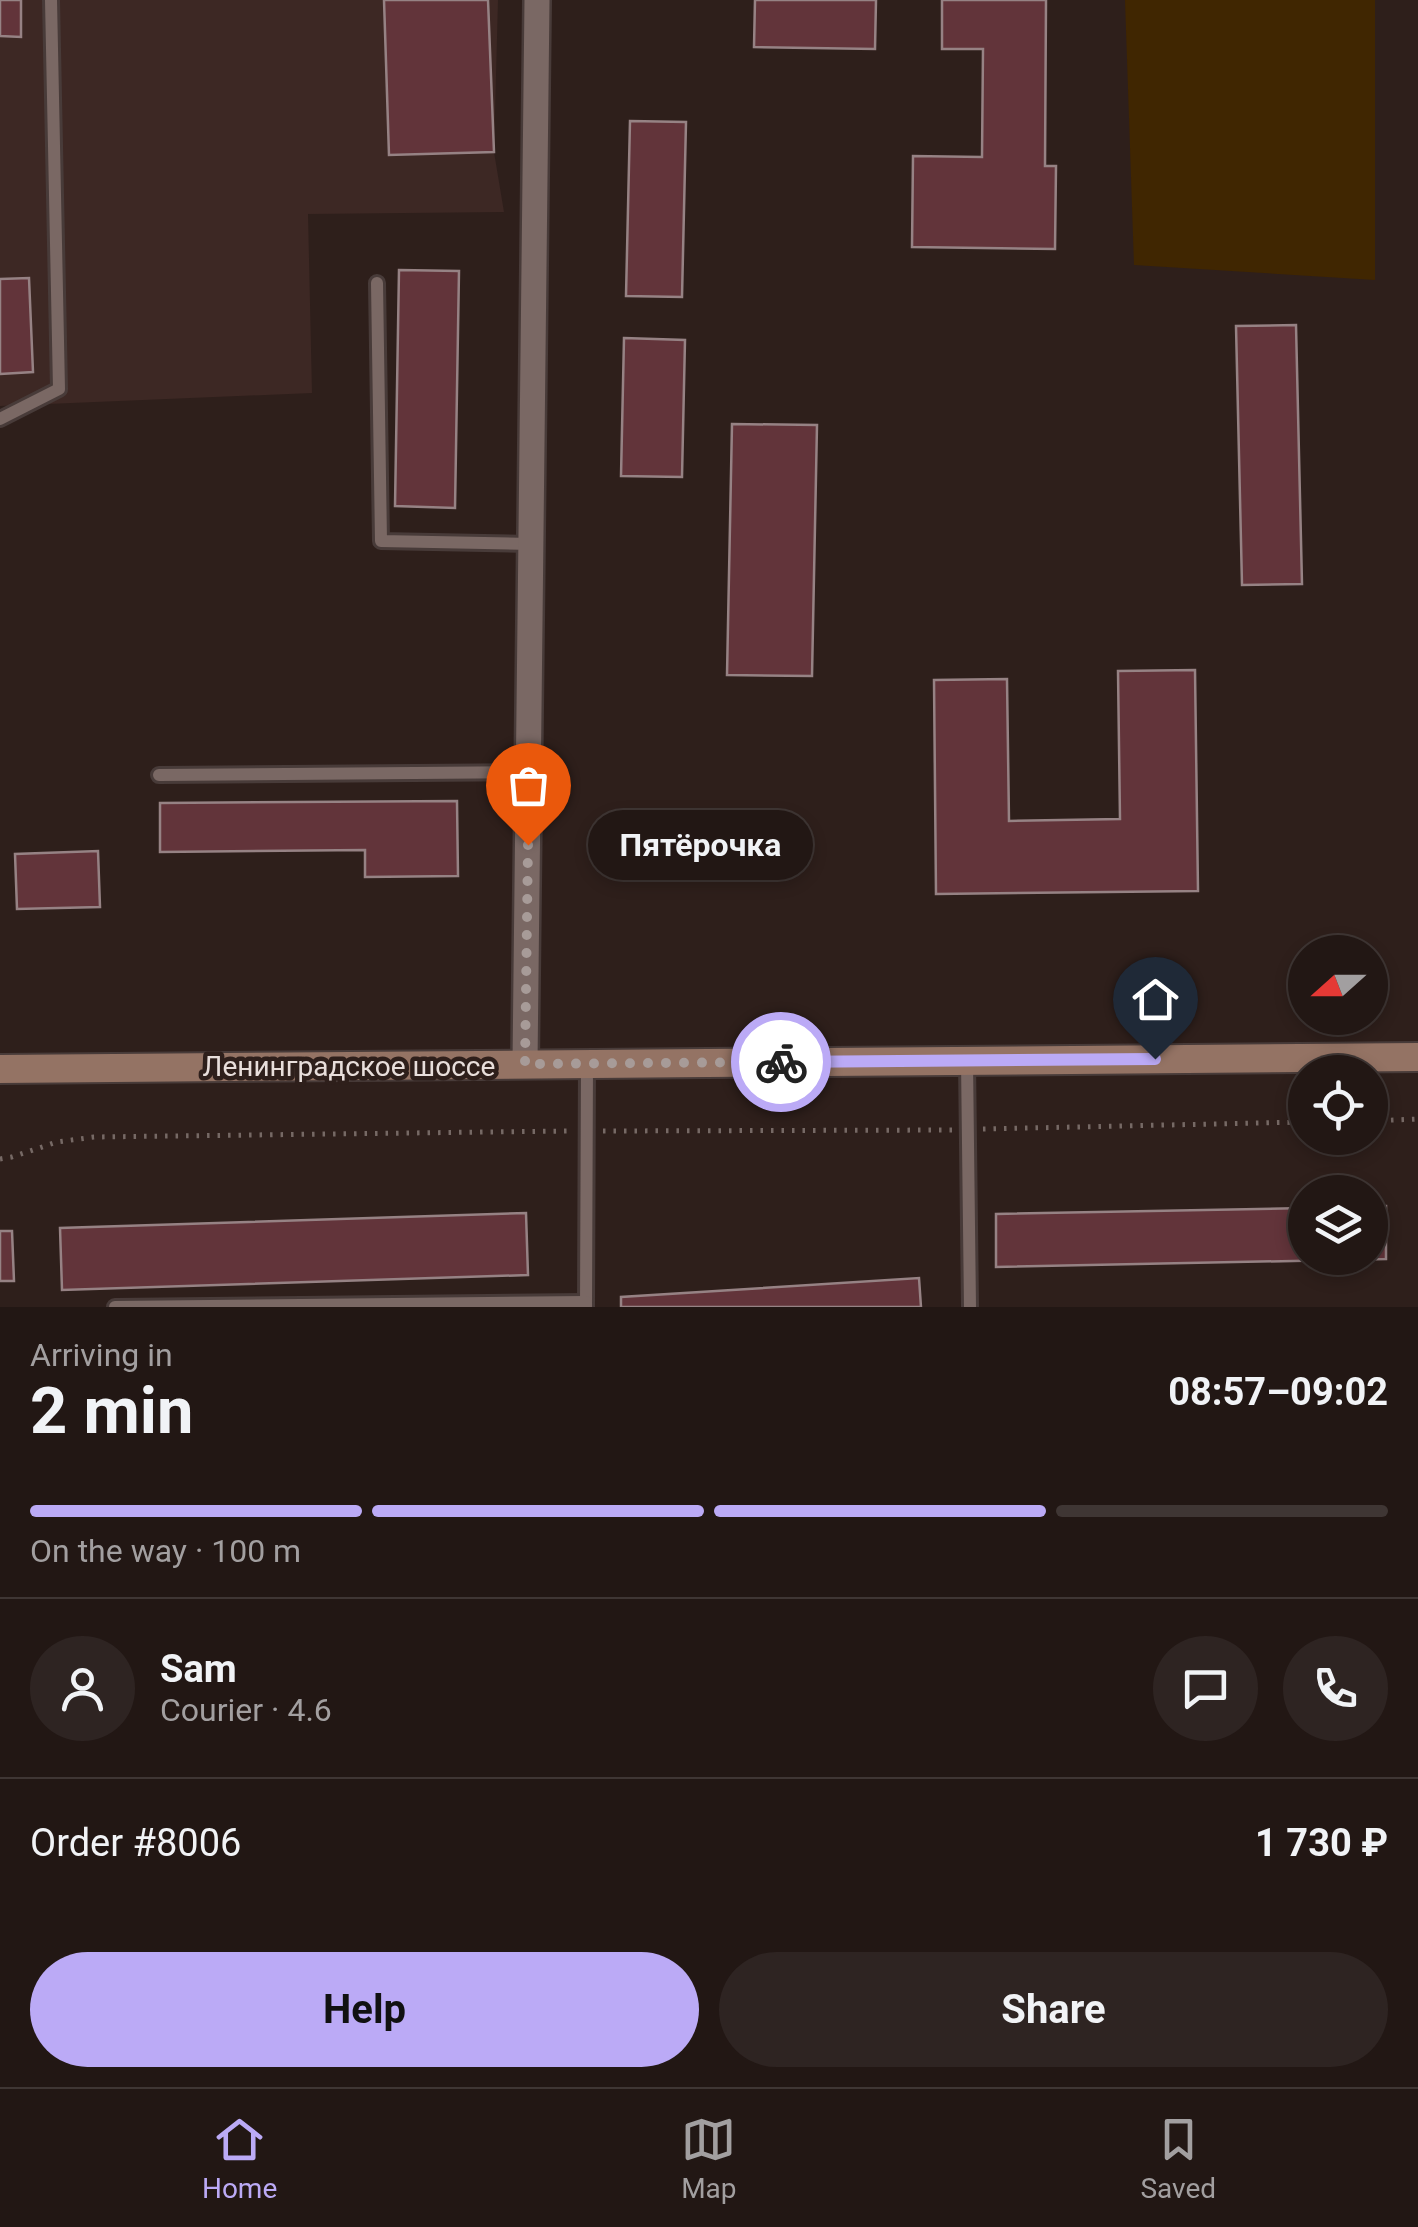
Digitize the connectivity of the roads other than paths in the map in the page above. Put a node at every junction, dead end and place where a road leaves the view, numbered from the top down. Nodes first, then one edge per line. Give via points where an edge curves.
1 (51, 0) edge
2 (537, 0) edge
3 (378, 283) dead end
4 (0, 419) edge
5 (531, 544) junction
6 (528, 772) junction
7 (160, 775) dead end
8 (1418, 1057) edge
9 (967, 1061) junction
10 (525, 1064) junction
11 (587, 1064) junction
12 (0, 1069) edge
13 (586, 1304) edge
14 (115, 1307) edge
15 (970, 1307) edge

1 - 4 lane via 59,388
2 - 5 street
3 - 5 lane via 381,541
5 - 6 street
6 - 7 lane
6 - 10 street
8 - 9 main road, Ленинградское шоссе
9 - 11 main road, Ленинградское шоссе
9 - 15 lane
10 - 11 main road, Ленинградское шоссе
10 - 12 main road, Ленинградское шоссе
11 - 13 lane
13 - 14 lane

